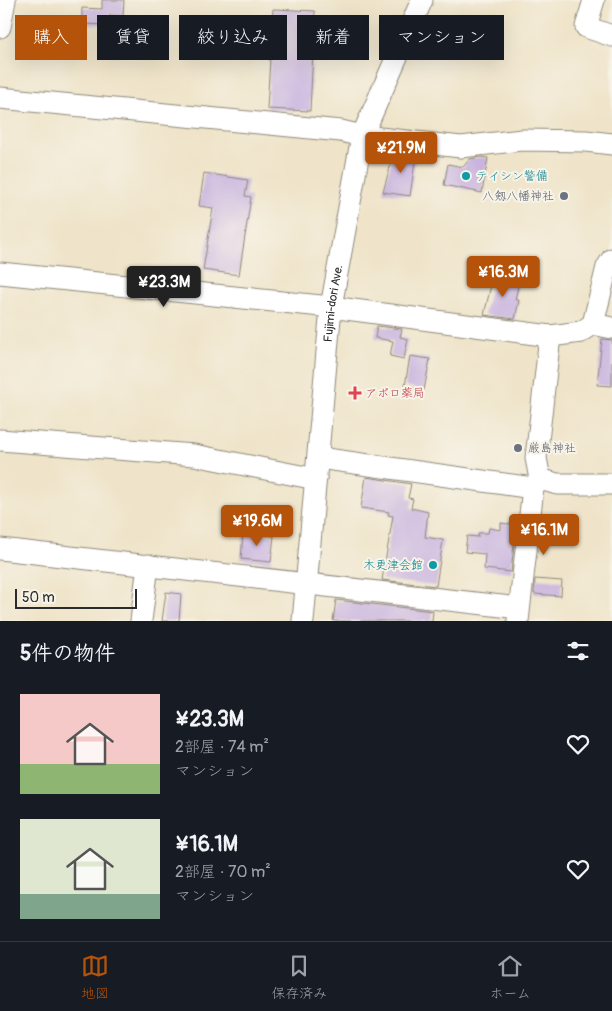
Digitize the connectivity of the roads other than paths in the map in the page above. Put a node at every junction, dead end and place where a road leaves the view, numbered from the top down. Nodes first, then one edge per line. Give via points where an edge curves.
1 (5, 0) edge
2 (422, 0) edge
3 (594, 0) edge
4 (0, 27) edge
5 (612, 36) edge
6 (0, 98) edge
7 (362, 136) junction
8 (612, 144) edge
9 (612, 259) edge
10 (0, 273) edge
11 (332, 307) junction
12 (602, 326) edge
13 (550, 336) junction
14 (0, 440) edge
15 (319, 458) junction
16 (316, 479) junction
17 (537, 483) junction
18 (612, 484) edge
19 (0, 549) edge
20 (148, 565) junction
21 (307, 582) junction
22 (519, 614) edge
23 (141, 621) edge
24 (303, 621) edge

1 - 4 street
2 - 7 street, Fujimi-dori Ave.
3 - 5 street via 586,27
6 - 7 street
7 - 8 street via 461,147 522,140 586,140
7 - 11 street, Fujimi-dori Ave.
9 - 12 street via 608,267
10 - 11 street
11 - 13 street
11 - 15 street, Fujimi-dori Ave.
12 - 13 street
13 - 17 street via 536,458
14 - 16 street via 194,455
15 - 16 street, Fujimi-dori Ave.
15 - 17 street
16 - 21 street, Fujimi-dori Ave.
17 - 18 street
17 - 22 street
19 - 20 street
20 - 21 street
20 - 23 street
21 - 22 street
21 - 24 street, Fujimi-dori Ave.

